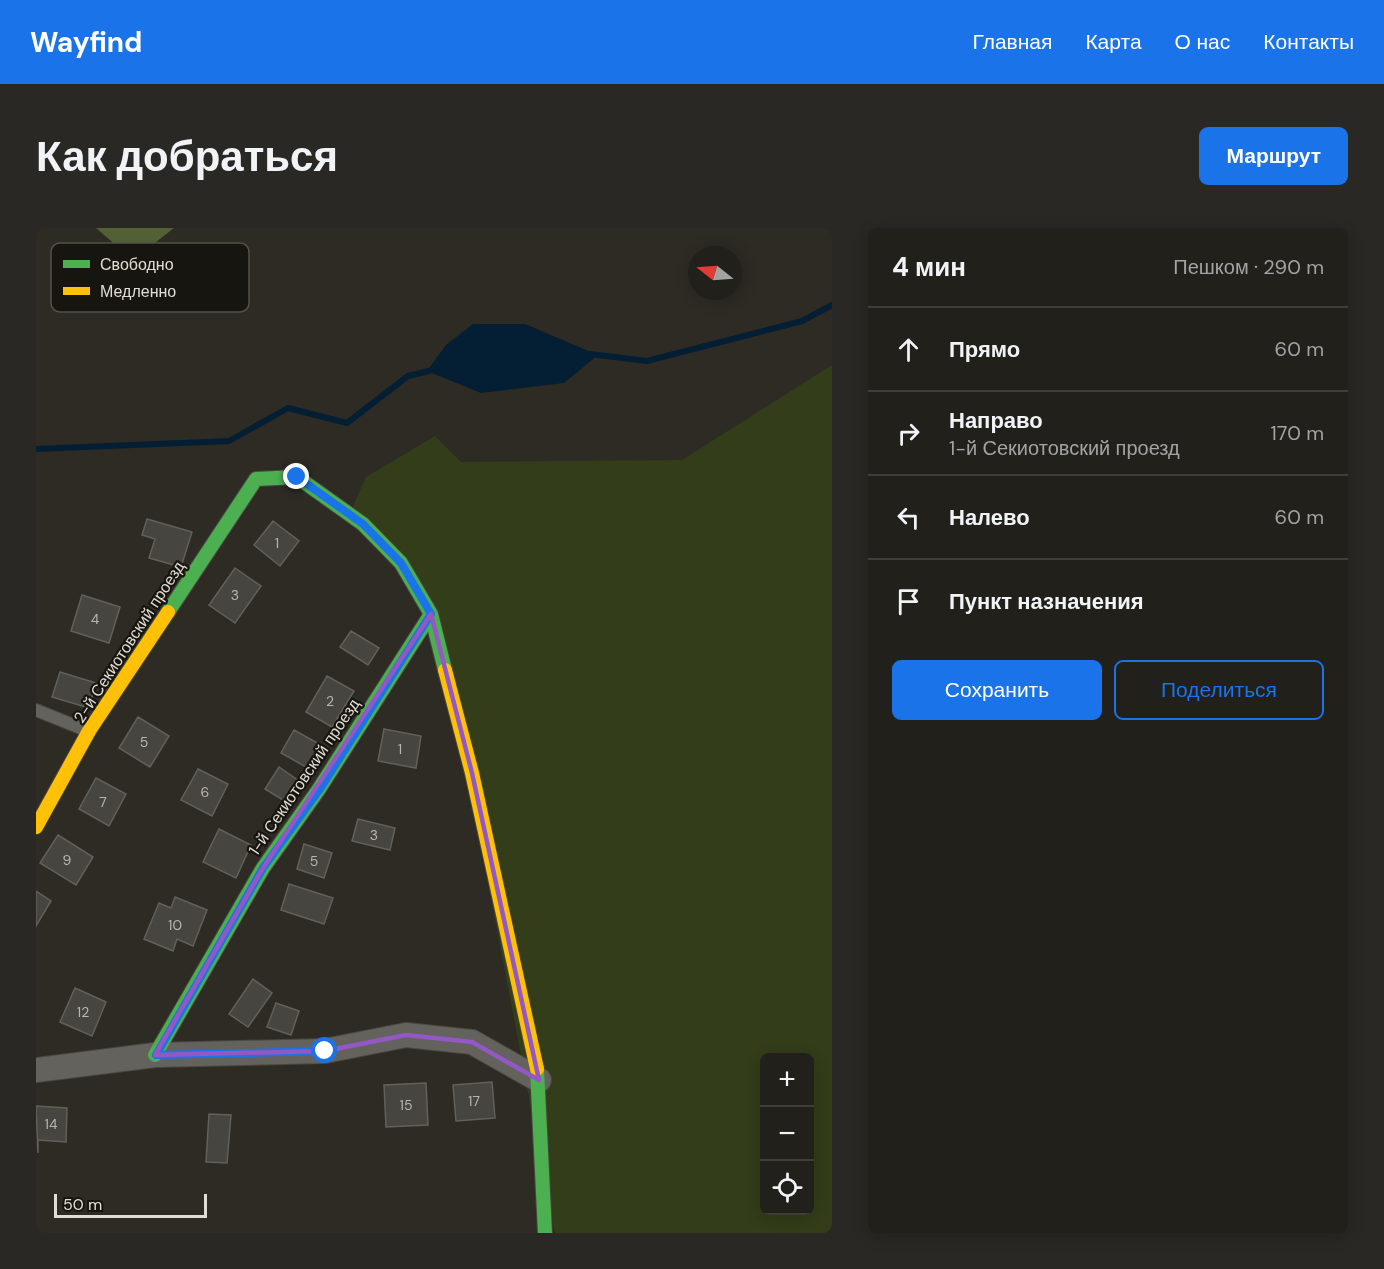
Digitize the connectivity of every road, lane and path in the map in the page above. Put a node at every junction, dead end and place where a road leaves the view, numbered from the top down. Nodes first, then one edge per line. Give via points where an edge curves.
1 (431, 614) junction
2 (36, 710) edge
3 (89, 731) junction
4 (36, 827) edge
5 (156, 1055) junction
6 (36, 1070) edge
7 (538, 1080) junction
8 (545, 1233) edge

1 - 3 street, 2-й Секиотовский проезд via 401,563 363,524 297,477 256,479
1 - 5 street, 1-й Секиотовский проезд via 320,789 263,868
1 - 7 street via 472,773
2 - 3 lane
3 - 4 street, 2-й Секиотовский проезд
5 - 6 street
5 - 7 street via 325,1051 406,1035 472,1042
7 - 8 street

